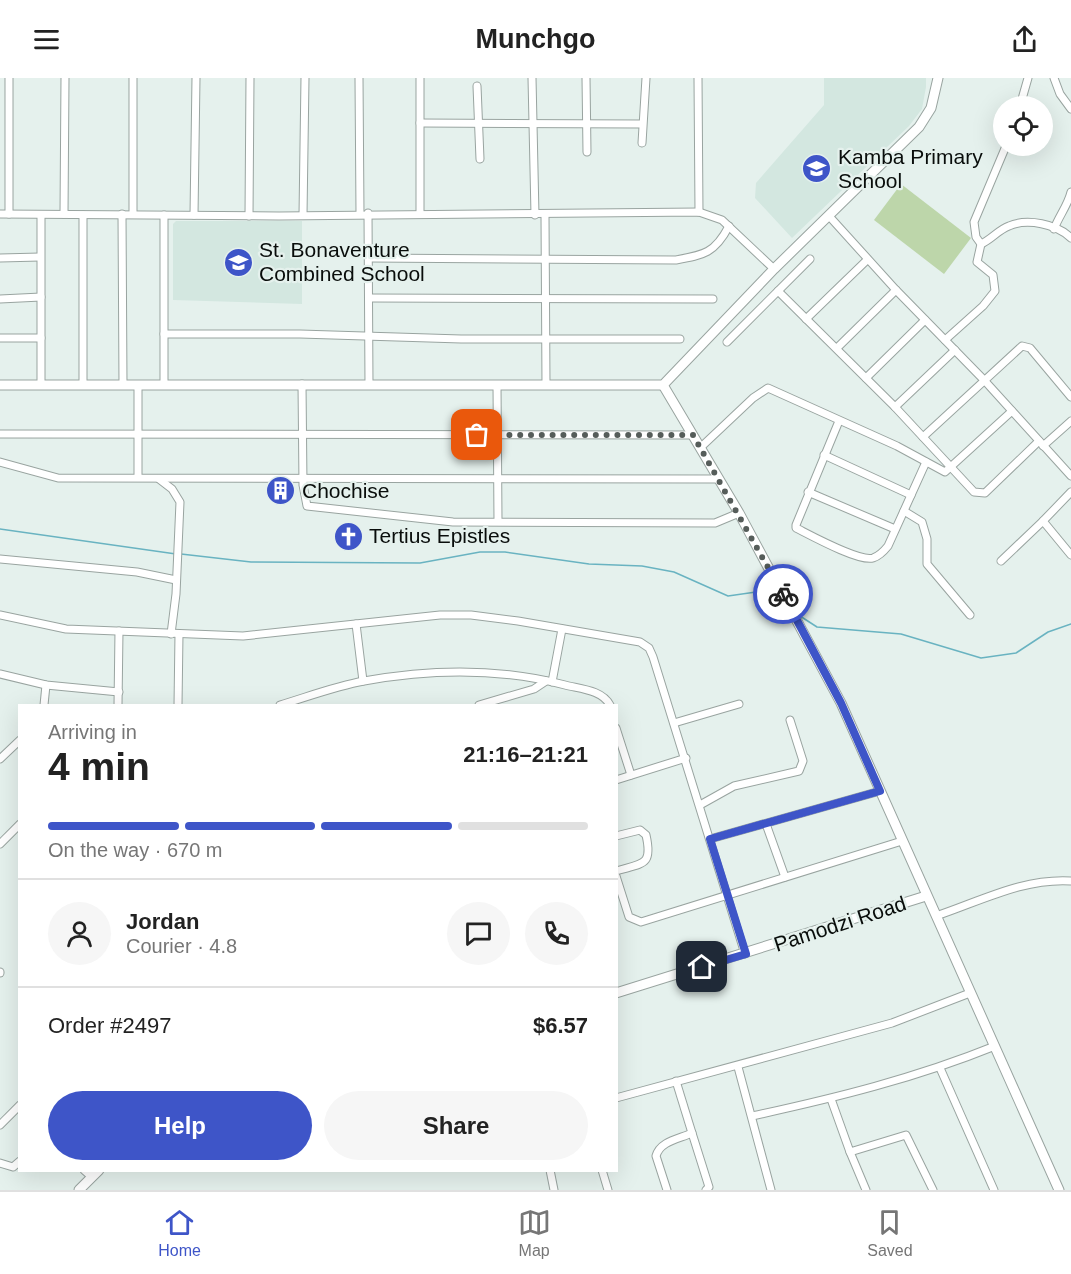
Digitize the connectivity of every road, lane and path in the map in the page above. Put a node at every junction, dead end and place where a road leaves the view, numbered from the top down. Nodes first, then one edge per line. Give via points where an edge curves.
1 (9, 78) edge
2 (65, 78) edge
3 (133, 78) edge
4 (196, 78) edge
5 (250, 78) edge
6 (305, 78) edge
7 (359, 78) edge
8 (420, 78) edge
9 (532, 78) edge
10 (586, 78) edge
11 (646, 78) edge
12 (698, 78) edge
13 (938, 78) edge
14 (1028, 78) edge
15 (1054, 78) edge
16 (477, 86) dead end
17 (1023, 96) edge
18 (1071, 109) edge
19 (420, 123) junction
20 (479, 123) junction
21 (532, 124) junction
22 (588, 124) junction
23 (642, 124) junction
24 (642, 143) dead end
25 (587, 152) dead end
26 (1002, 156) edge
27 (480, 159) dead end
28 (1071, 192) edge
29 (699, 212) junction
30 (133, 213) junction
31 (360, 213) junction
32 (368, 213) junction
33 (420, 213) junction
34 (0, 214) edge
35 (9, 214) junction
36 (41, 214) junction
37 (64, 214) junction
38 (82, 214) junction
39 (122, 214) junction
40 (545, 214) junction
41 (164, 215) junction
42 (194, 215) junction
43 (303, 215) junction
44 (535, 215) junction
45 (249, 216) junction
46 (829, 216) junction
47 (729, 226) junction
48 (1054, 229) junction
49 (1071, 238) edge
50 (981, 244) junction
51 (40, 257) junction
52 (0, 258) edge
53 (370, 258) junction
54 (545, 259) junction
55 (810, 259) dead end
56 (867, 260) junction
57 (774, 269) junction
58 (896, 290) junction
59 (778, 291) junction
60 (41, 297) junction
61 (0, 298) edge
62 (370, 298) junction
63 (545, 298) junction
64 (713, 299) dead end
65 (806, 319) junction
66 (925, 320) junction
67 (164, 334) junction
68 (370, 336) junction
69 (0, 338) edge
70 (41, 338) junction
71 (545, 339) junction
72 (680, 339) dead end
73 (945, 340) junction
74 (727, 342) dead end
75 (837, 348) junction
76 (955, 350) junction
77 (866, 378) junction
78 (984, 380) junction
79 (302, 384) junction
80 (369, 384) junction
81 (41, 385) junction
82 (82, 385) junction
83 (123, 385) junction
84 (138, 385) junction
85 (164, 385) junction
86 (498, 385) junction
87 (546, 385) junction
88 (663, 385) junction
89 (0, 386) edge
90 (1071, 397) edge
91 (895, 407) junction
92 (1012, 411) junction
93 (839, 421) junction
94 (1071, 421) edge
95 (0, 434) edge
96 (302, 434) junction
97 (140, 435) junction
98 (499, 435) junction
99 (693, 435) junction
100 (923, 437) junction
101 (1041, 444) junction
102 (700, 448) junction
103 (824, 455) junction
104 (0, 462) edge
105 (926, 462) junction
106 (951, 467) junction
107 (1071, 476) edge
108 (138, 477) junction
109 (499, 478) junction
110 (159, 479) junction
111 (303, 479) junction
112 (718, 479) junction
113 (808, 492) junction
114 (1071, 492) edge
115 (911, 495) junction
116 (904, 511) junction
117 (739, 513) junction
118 (498, 521) junction
119 (1043, 521) junction
120 (895, 529) junction
121 (1071, 555) edge
122 (0, 559) edge
123 (1001, 561) dead end
124 (176, 580) junction
125 (0, 615) edge
126 (970, 615) dead end
127 (356, 624) junction
128 (562, 629) junction
129 (119, 631) junction
130 (175, 634) junction
131 (0, 674) edge
132 (363, 681) junction
133 (549, 682) junction
134 (46, 685) junction
135 (119, 692) junction
136 (44, 704) edge
137 (118, 704) edge
138 (178, 704) edge
139 (283, 704) edge
140 (482, 704) edge
141 (608, 704) edge
142 (739, 704) dead end
143 (790, 720) dead end
144 (674, 723) junction
145 (618, 734) edge
146 (18, 742) edge
147 (686, 758) junction
148 (0, 759) edge
149 (631, 775) junction
150 (618, 779) edge
151 (880, 791) junction
152 (700, 805) junction
153 (766, 824) junction
154 (18, 826) edge
155 (618, 835) edge
156 (710, 839) junction
157 (902, 841) junction
158 (0, 844) edge
159 (618, 870) edge
160 (785, 877) junction
161 (1071, 881) edge
162 (618, 882) edge
163 (727, 895) junction
164 (926, 896) junction
165 (936, 916) junction
166 (746, 954) junction
167 (618, 992) edge
168 (970, 993) junction
169 (994, 1046) junction
170 (738, 1067) junction
171 (940, 1068) junction
172 (676, 1081) junction
173 (618, 1097) edge
174 (831, 1099) junction
175 (18, 1107) edge
176 (752, 1116) junction
177 (0, 1125) edge
178 (692, 1133) junction
179 (850, 1152) junction
180 (0, 1163) edge
181 (18, 1163) edge
182 (86, 1172) edge
183 (97, 1172) edge
184 (550, 1172) edge
185 (604, 1172) edge
186 (92, 1178) junction
187 (79, 1190) edge
188 (554, 1190) edge
189 (608, 1190) edge
190 (667, 1190) edge
191 (706, 1190) edge
192 (771, 1190) edge
193 (866, 1190) edge
194 (933, 1190) edge
195 (993, 1190) edge
196 (1059, 1190) edge

1 - 35 street
2 - 37 street
3 - 30 street
4 - 42 street
5 - 45 street
6 - 43 street
7 - 31 street
8 - 19 street
9 - 21 street
10 - 22 street
11 - 23 street
12 - 29 street
13 - 46 street via 931,108 919,127
14 - 17 street
15 - 18 street
16 - 20 street
19 - 20 street
19 - 33 street
20 - 21 street
20 - 27 street
21 - 22 street
21 - 44 street
22 - 23 street
22 - 25 street
23 - 24 street
26 - 50 street via 974,222
28 - 48 street
29 - 40 street
29 - 47 street
30 - 39 street
30 - 41 street
31 - 32 street
31 - 43 street
32 - 33 street
32 - 53 street
33 - 44 street
34 - 35 street
35 - 36 street
36 - 37 street
36 - 51 street
37 - 38 street
38 - 39 street
38 - 82 street
39 - 83 street
40 - 44 street
40 - 54 street
41 - 42 street
41 - 67 street
42 - 45 street
43 - 45 street
46 - 56 street
46 - 57 street
47 - 54 street via 712,250 676,260
47 - 57 street
48 - 49 street
48 - 50 street via 1033,221 1017,224
50 - 73 street via 977,262 993,275 995,291
51 - 52 street
51 - 60 street
53 - 54 street
53 - 62 street
54 - 63 street
55 - 59 street
56 - 58 street
56 - 65 street
57 - 88 street
58 - 66 street
58 - 75 street
59 - 65 street
59 - 74 street
60 - 61 street
60 - 70 street
62 - 63 street
62 - 68 street
63 - 64 street
63 - 71 street
65 - 75 street
66 - 73 street
66 - 77 street
67 - 68 street
67 - 85 street
68 - 71 street
68 - 80 street
69 - 70 street
70 - 81 street
71 - 72 street
71 - 87 street
73 - 76 street
75 - 77 street
76 - 78 street
76 - 91 street
77 - 91 street
78 - 90 street via 1026,346
78 - 92 street
78 - 100 street
79 - 80 street
79 - 85 street
79 - 96 street
80 - 86 street
81 - 82 street
81 - 89 street
82 - 83 street
83 - 84 street
84 - 85 street
84 - 97 street
86 - 87 street
86 - 98 street
87 - 88 street
88 - 99 street
91 - 100 street
92 - 101 street
92 - 106 street
93 - 102 street via 768,388
93 - 103 street
93 - 105 street
94 - 101 street
95 - 97 street
96 - 97 street
96 - 98 street
96 - 111 street
97 - 108 street
98 - 99 street
98 - 109 street
99 - 102 street
100 - 106 street
101 - 106 street via 985,493 974,492
101 - 107 street
102 - 112 street
103 - 113 street
103 - 115 street
104 - 108 street via 58,478
105 - 106 street via 945,472
105 - 115 street
108 - 110 street
109 - 111 street
109 - 112 street
109 - 118 street
110 - 111 street
110 - 124 street via 180,502
111 - 118 street via 307,506 453,522
112 - 117 street
113 - 120 street
113 - 120 street via 796,528 862,558 872,559 880,554
114 - 119 street
115 - 116 street
116 - 120 street
116 - 126 street via 922,522 927,564
117 - 118 street via 715,522
117 - 151 street via 841,703
119 - 121 street
119 - 123 street
122 - 124 street via 137,572
124 - 130 street
125 - 129 street via 66,629
127 - 128 street via 471,615
127 - 130 street via 243,636
127 - 132 street
128 - 133 street
128 - 144 street via 640,642 648,648
129 - 130 street
129 - 135 street
130 - 138 street
131 - 134 street
132 - 133 street via 468,671
132 - 139 street
133 - 140 street
133 - 141 street via 598,694
134 - 135 street
134 - 136 street
135 - 137 street
142 - 144 street
143 - 152 street via 803,761 799,771 734,786
144 - 147 street
145 - 149 street
146 - 148 street
147 - 149 street
147 - 152 street
149 - 150 street
151 - 153 street
151 - 157 street
152 - 156 street
153 - 156 street
153 - 160 street
154 - 158 street
155 - 159 street via 639,830 646,835 650,852 642,863
156 - 163 street
157 - 160 street
157 - 164 street
160 - 163 street
161 - 165 street via 1044,880 1018,885
162 - 163 street via 629,917 641,922
163 - 166 street
164 - 165 street
164 - 166 street, Pamodzi Road
165 - 168 street
166 - 167 street, Pamodzi Road
168 - 169 street
168 - 170 street via 892,1023
169 - 171 street
169 - 196 street
170 - 172 street
170 - 176 street
171 - 174 street
171 - 195 street
172 - 173 street
172 - 178 street
174 - 176 street
174 - 179 street
175 - 177 street
176 - 192 street
178 - 190 street via 661,1146 658,1151 656,1156
178 - 191 street via 709,1187
179 - 193 street
179 - 194 street via 906,1135
180 - 181 street via 13,1167
182 - 186 street
183 - 186 street
184 - 188 street
185 - 189 street
186 - 187 street

